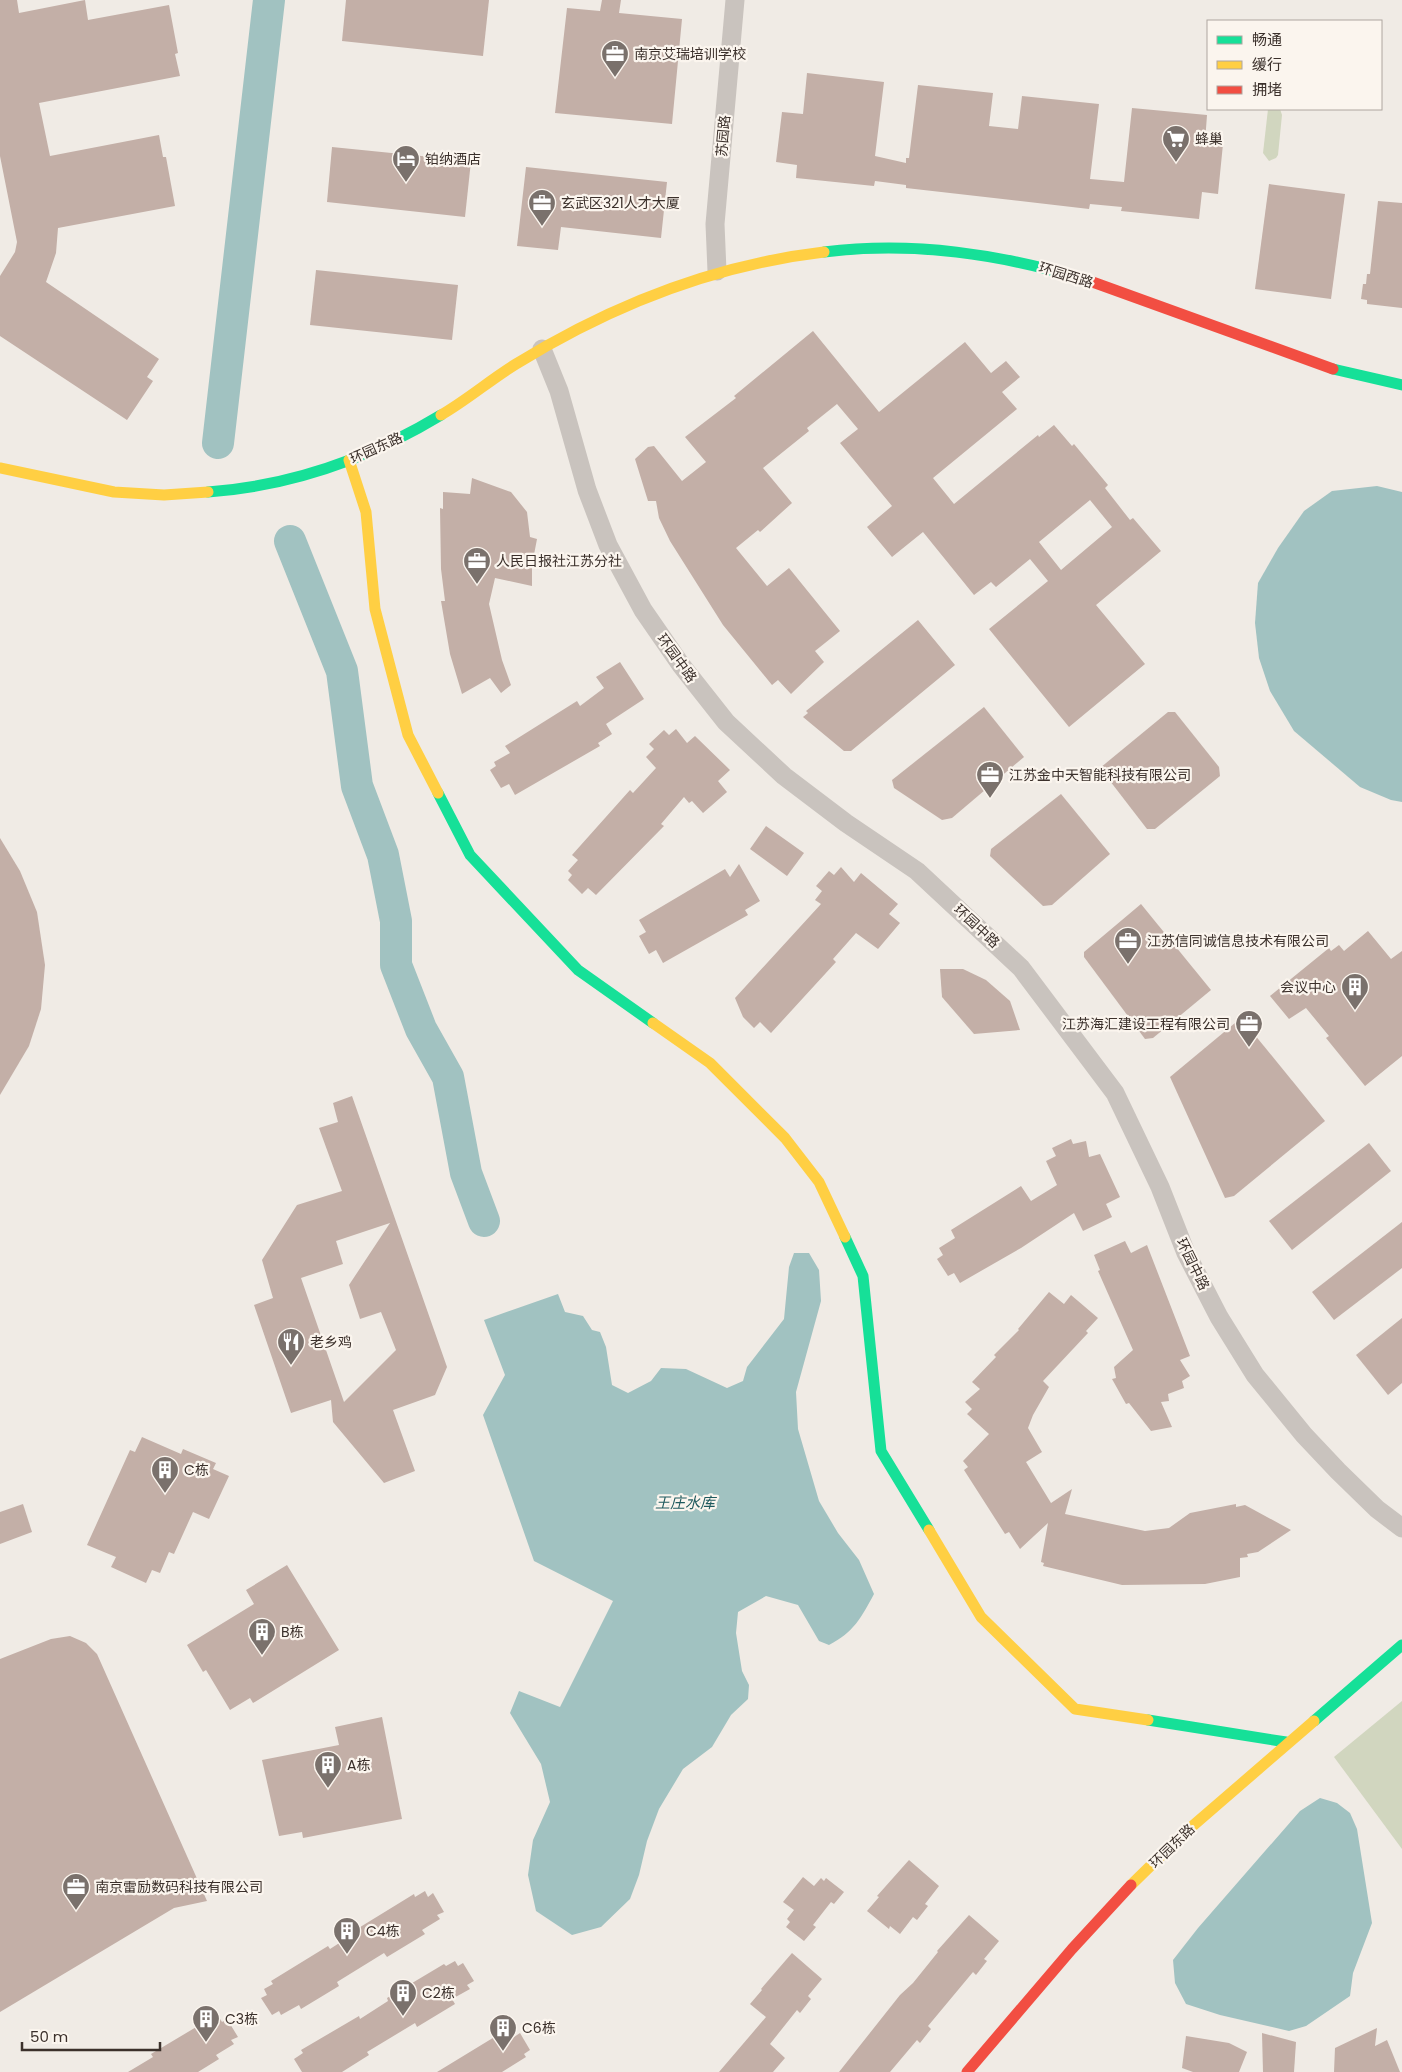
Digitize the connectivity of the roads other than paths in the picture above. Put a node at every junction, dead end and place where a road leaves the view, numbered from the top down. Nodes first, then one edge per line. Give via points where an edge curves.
1 (735, 0) edge
2 (717, 272) junction
3 (542, 349) junction
4 (1402, 384) edge
5 (350, 460) junction
6 (0, 468) edge
7 (1402, 1528) edge
8 (1402, 1645) edge
9 (1286, 1742) junction
10 (967, 2072) edge

1 - 2 street, 苏园路 via 715,224
2 - 3 street, 环园东路 via 625,306
2 - 4 street, 环园西路 via 819,252 899,247 977,253 1053,269 1293,356
3 - 5 street, 环园东路 via 405,436
3 - 7 street, 环园中路 via 559,391 586,490 608,546 643,610 681,665 726,722 784,776 917,871 1022,968 1115,1093 1160,1187 1186,1253 1219,1317 1255,1375 1338,1471
5 - 6 street, 环园东路 via 311,473 244,488 168,495 113,492
5 - 9 street via 366,512 375,609 408,734 470,855 578,970 710,1063 785,1138 819,1182 863,1276 881,1451 981,1617 1075,1710
8 - 9 street, 环园东路
9 - 10 street, 环园东路 via 1181,1836 1115,1901

